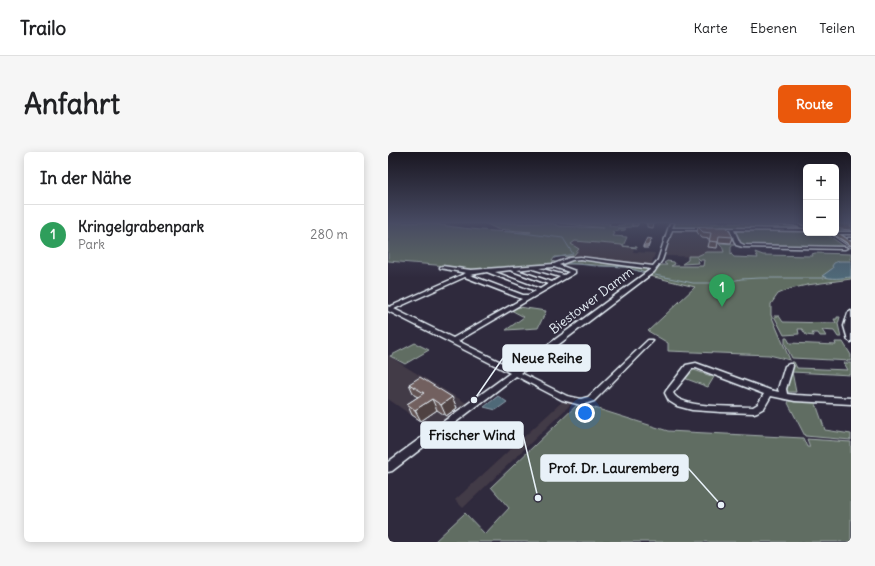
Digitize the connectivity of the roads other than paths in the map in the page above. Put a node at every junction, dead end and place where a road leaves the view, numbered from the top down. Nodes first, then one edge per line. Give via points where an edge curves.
1 (666, 241) edge
2 (737, 241) edge
3 (845, 248) dead end
4 (555, 265) junction
5 (442, 267) dead end
6 (534, 267) junction
7 (655, 268) junction
8 (511, 269) junction
9 (488, 270) junction
10 (468, 274) junction
11 (564, 278) junction
12 (552, 284) junction
13 (540, 291) junction
14 (530, 297) junction
15 (389, 308) edge
16 (851, 313) edge
17 (851, 340) edge
18 (453, 341) junction
19 (650, 341) dead end
20 (789, 366) dead end
21 (515, 374) junction
22 (769, 393) junction
23 (784, 396) junction
24 (851, 401) edge
25 (388, 468) edge

1 - 7 street
2 - 3 street via 738,244 751,246
4 - 6 street
4 - 7 street via 580,258
4 - 11 street via 573,271
5 - 10 street
6 - 8 street
6 - 11 street
7 - 21 street, Biestower Damm
8 - 9 street
8 - 12 street
9 - 10 street
9 - 13 street via 490,273
10 - 14 street via 522,297
10 - 15 street
11 - 12 street
12 - 13 street
13 - 14 street
14 - 18 street
15 - 18 street
16 - 17 street via 847,326
18 - 21 street
19 - 21 street via 592,399 584,402 565,398
20 - 23 street via 782,389
21 - 25 street, Biestower Damm
22 - 22 street via 696,365 689,367 669,396 679,404 694,408 754,410 762,406
22 - 23 street
23 - 24 street

